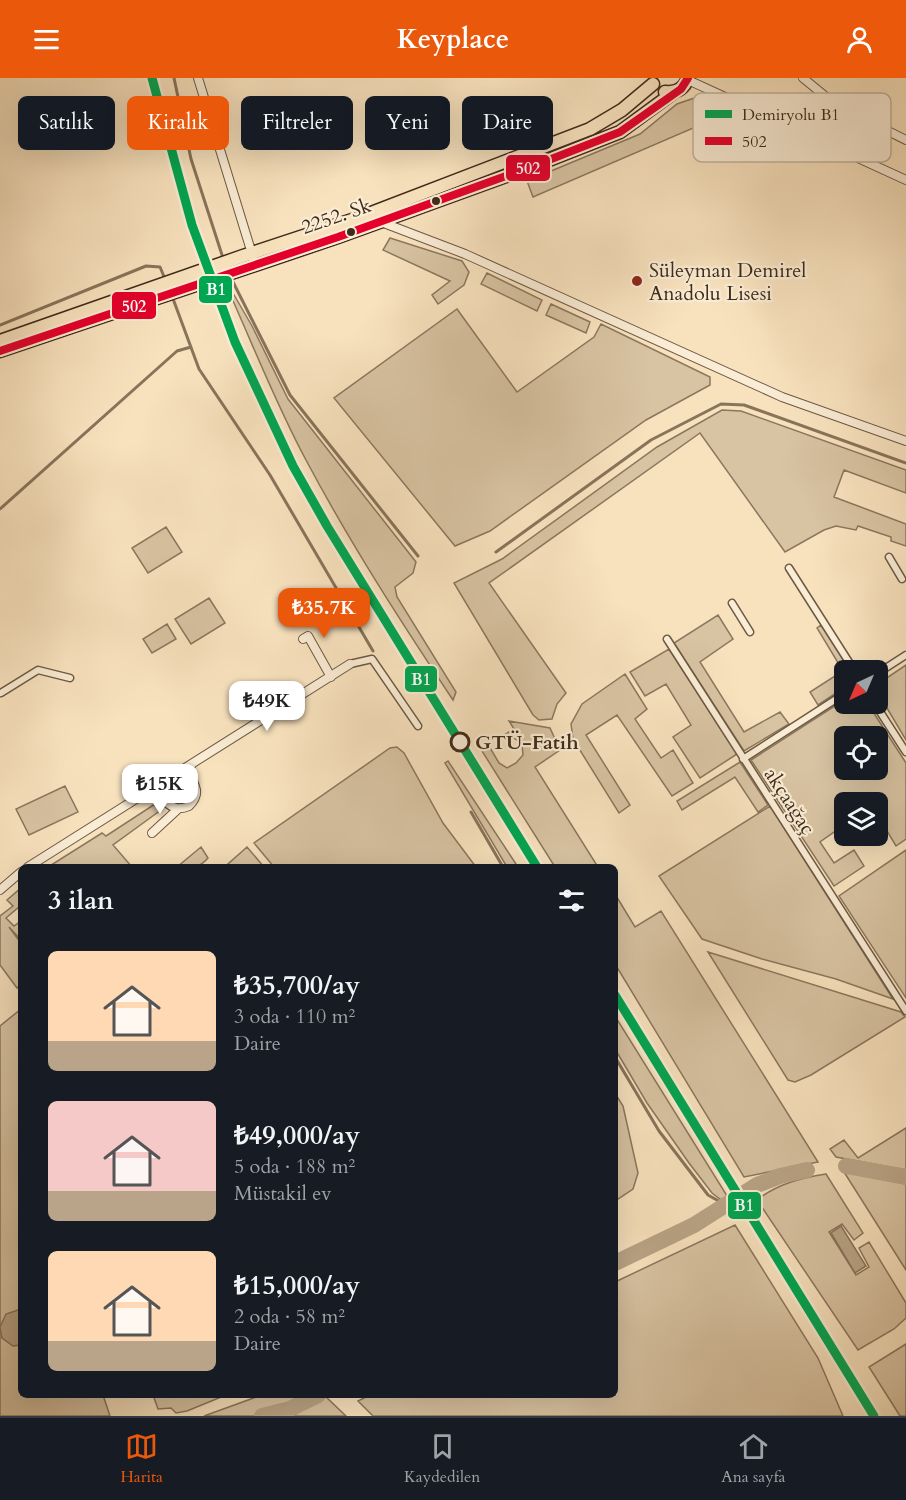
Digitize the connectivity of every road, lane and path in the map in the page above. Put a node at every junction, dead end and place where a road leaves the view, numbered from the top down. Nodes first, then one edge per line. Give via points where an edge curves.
1 (198, 78) edge
2 (803, 78) edge
3 (688, 79) edge
4 (651, 81) edge
5 (673, 93) junction
6 (718, 93) edge
7 (821, 93) edge
8 (891, 132) edge
9 (906, 140) edge
10 (867, 162) edge
11 (906, 180) edge
12 (380, 222) junction
13 (249, 260) junction
14 (0, 341) edge
15 (0, 351) edge
16 (906, 441) edge
17 (889, 557) dead end
18 (789, 568) dead end
19 (902, 579) dead end
20 (732, 603) dead end
21 (750, 632) dead end
22 (303, 639) dead end
23 (667, 639) dead end
24 (906, 655) edge
25 (848, 660) edge
26 (350, 664) joint
27 (888, 667) edge
28 (331, 677) junction
29 (70, 678) dead end
30 (1, 693) edge
31 (834, 700) edge
32 (881, 714) edge
33 (418, 726) dead end
34 (906, 752) edge
35 (743, 759) junction
36 (194, 763) junction
37 (133, 800) junction
38 (178, 809) junction
39 (152, 833) dead end
40 (33, 864) edge
41 (18, 874) edge
42 (2, 886) edge
43 (906, 1011) edge

1 - 13 street
2 - 7 street
3 - 5 main road, 2252. Sk via 685,86
3 - 6 street
4 - 5 main road via 660,91
4 - 13 main road, 2252. Sk via 622,110 590,129
5 - 12 main road, 2252. Sk via 620,132
8 - 9 street
10 - 11 street
12 - 13 main road, 2252. Sk
12 - 16 street via 465,254 782,397
13 - 14 main road, 2252. Sk via 160,285
13 - 15 main road, 2252. Sk via 163,297
17 - 19 street
18 - 25 street
20 - 21 street
22 - 28 street via 308,636
23 - 35 street, akçaağaç
24 - 27 street
26 - 28 street
26 - 33 street via 372,659
28 - 36 street
29 - 30 street via 38,670
31 - 35 street
32 - 34 street
35 - 43 street, akçaağaç
36 - 37 street
36 - 38 street via 188,770 196,784 196,796 189,806
37 - 38 street via 154,794
37 - 40 street
38 - 39 street
41 - 42 street

